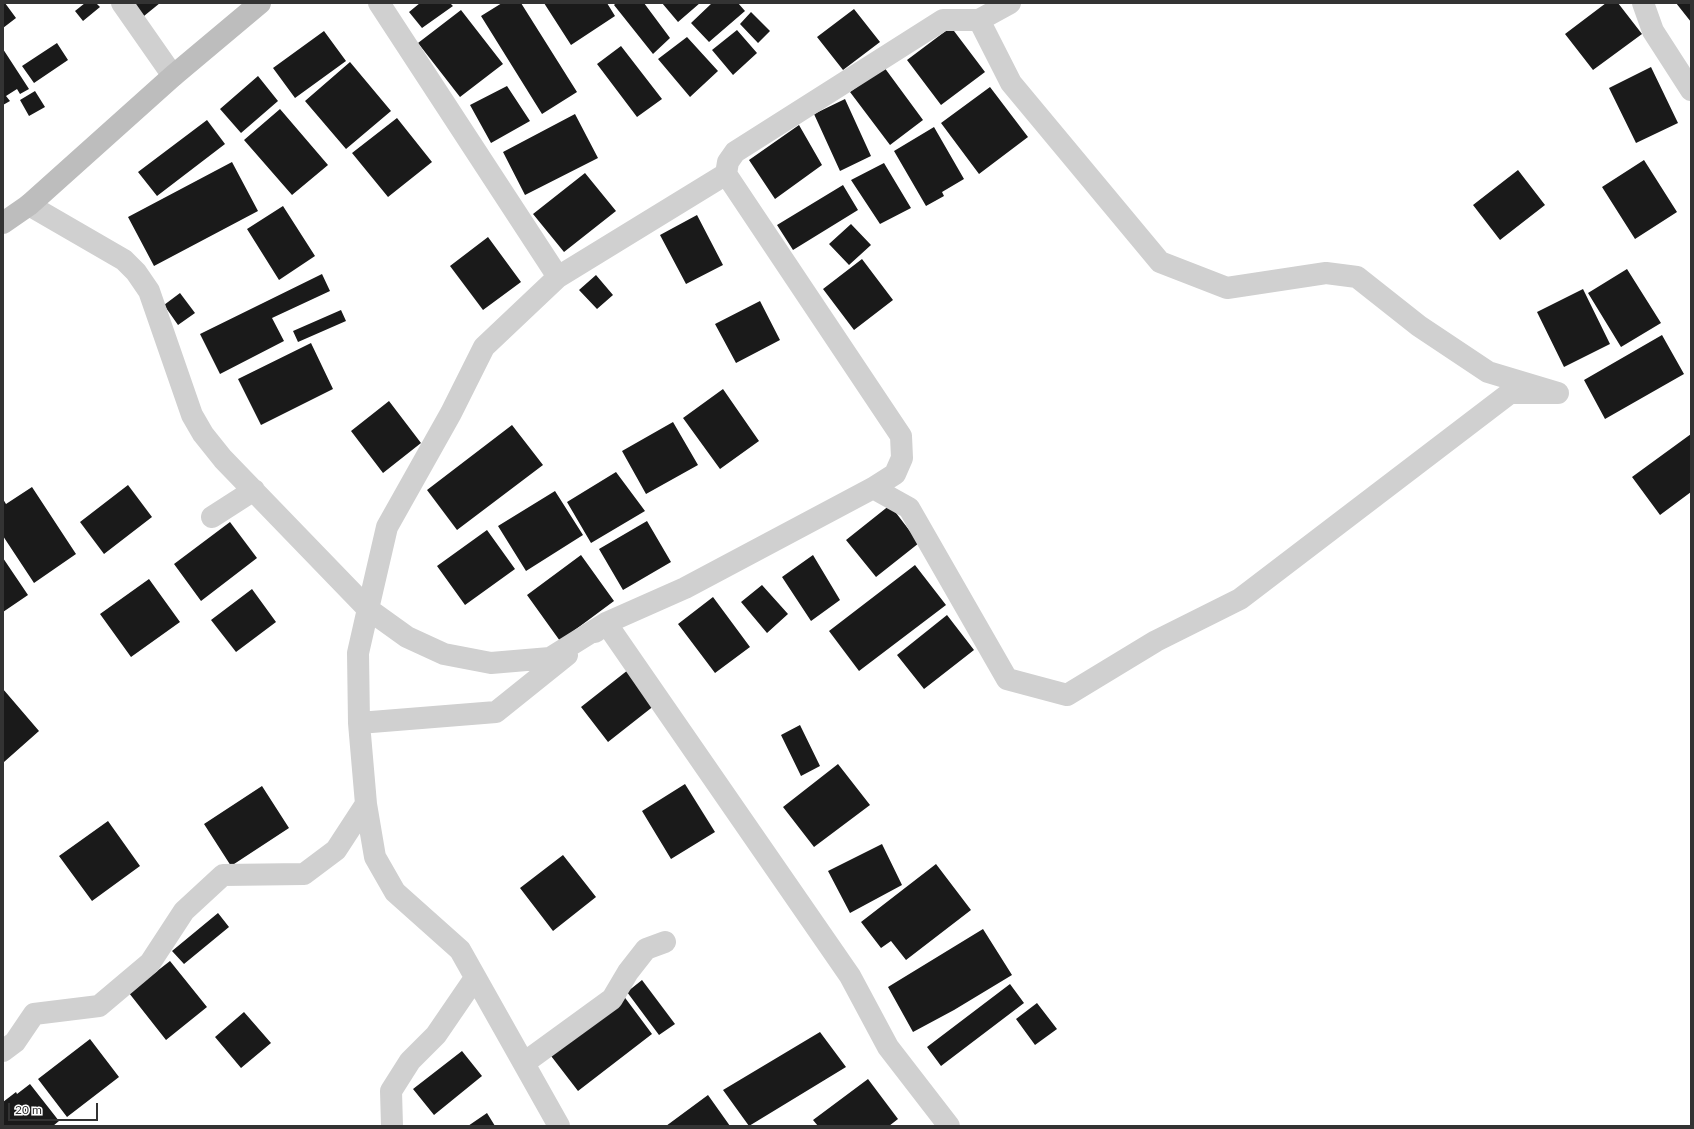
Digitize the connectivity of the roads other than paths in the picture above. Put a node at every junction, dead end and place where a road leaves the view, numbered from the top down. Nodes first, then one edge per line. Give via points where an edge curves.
1 (122, 3) edge
2 (260, 3) edge
3 (379, 3) edge
4 (1010, 3) edge
5 (1643, 3) edge
6 (979, 20) junction
7 (172, 76) junction
8 (1691, 90) edge
9 (726, 174) junction
10 (29, 205) junction
11 (3, 223) edge
12 (558, 277) junction
13 (873, 488) junction
14 (254, 490) junction
15 (212, 517) dead end
16 (368, 609) junction
17 (606, 623) junction
18 (359, 723) junction
19 (366, 804) junction
20 (665, 942) dead end
21 (475, 978) junction
22 (3, 1051) edge
23 (524, 1063) junction
24 (392, 1126) edge
25 (559, 1126) edge
26 (949, 1126) edge

1 - 7 street
2 - 7 main road
3 - 12 street
4 - 6 street
5 - 8 street via 1653,31
6 - 9 street via 943,20 735,152 728,162
6 - 13 street via 1011,83 1160,262 1227,288 1326,273 1357,278 1418,326 1488,372 1558,393 1510,393 1240,600 1156,641 1066,695 1007,679 909,508
7 - 10 main road
9 - 12 street
9 - 13 street via 900,436 902,458 895,474
10 - 11 main road
10 - 14 street via 124,260 136,272 149,291 192,415 223,459
12 - 16 street via 484,347 451,413 387,527
13 - 17 street via 685,588
14 - 15 street
14 - 16 street
16 - 17 street via 407,637 444,654 491,663 550,658
16 - 18 street via 358,653
17 - 18 street via 496,712
17 - 26 street via 850,976 888,1047
18 - 19 street
19 - 21 street via 375,857 395,892 460,950
19 - 22 street via 336,850 304,874 223,875 184,911 150,963 99,1006 34,1014 15,1042
20 - 23 street via 646,949 612,999
21 - 23 street
21 - 24 street via 436,1035 410,1061 391,1091
23 - 25 street

